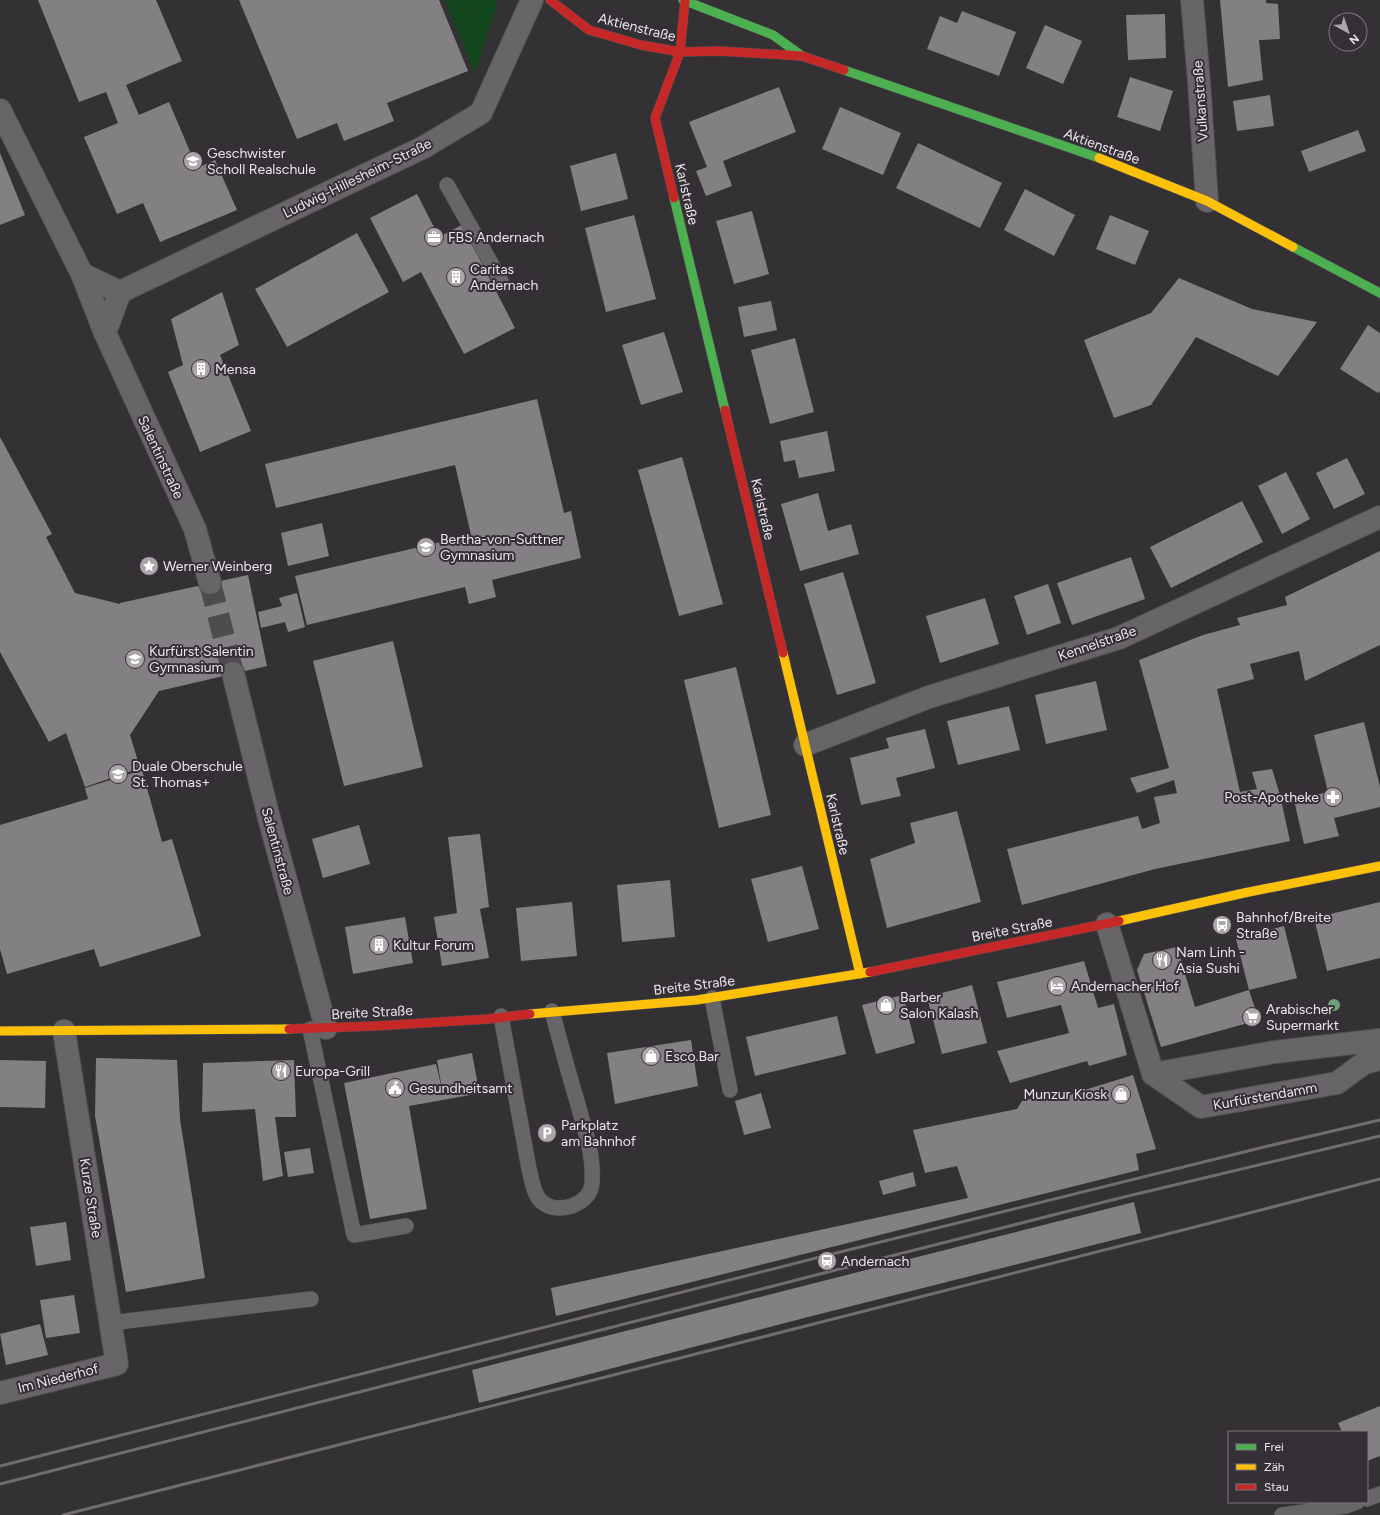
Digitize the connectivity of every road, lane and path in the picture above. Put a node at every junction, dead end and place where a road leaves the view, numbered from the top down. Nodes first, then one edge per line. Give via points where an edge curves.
1 (532, 0) edge
2 (550, 0) edge
3 (684, 0) edge
4 (1192, 0) edge
5 (680, 52) junction
6 (802, 56) junction
7 (0, 110) edge
8 (447, 185) dead end
9 (1207, 201) junction
10 (82, 274) junction
11 (501, 281) dead end
12 (120, 292) junction
13 (1380, 293) edge
14 (105, 333) junction
15 (1380, 517) edge
16 (210, 583) tunnel mouth
17 (233, 674) tunnel mouth
18 (805, 745) junction
19 (1380, 866) edge
20 (1107, 924) junction
21 (860, 974) junction
22 (712, 998) junction
23 (552, 1011) junction
24 (501, 1016) junction
25 (318, 1028) junction
26 (0, 1031) edge
27 (64, 1032) junction
28 (1380, 1040) edge
29 (1380, 1059) edge
30 (1153, 1074) junction
31 (730, 1090) dead end
32 (406, 1226) dead end
33 (311, 1299) dead end
34 (110, 1323) junction
35 (117, 1364) joint
36 (0, 1393) edge
37 (1380, 1494) edge
38 (1368, 1499) edge
39 (1354, 1503) edge
40 (1282, 1515) edge

1 - 12 street, Ludwig-Hillesheim-Straße via 481,113 424,148
2 - 5 street, Aktienstraße via 589,30 641,45
3 - 5 street, Aktienstraße
3 - 6 street, Aktienstraße via 773,35
4 - 9 street, Vulkanstraße
5 - 6 street, Aktienstraße via 719,51
5 - 18 street, Karlstraße via 655,118
6 - 9 street, Aktienstraße via 1093,156
7 - 10 street, Salentinstraße
8 - 11 lane
9 - 13 street, Aktienstraße
10 - 12 street
10 - 14 street, Salentinstraße
12 - 14 street
14 - 16 street, Salentinstraße via 195,529
15 - 18 street, Kennelstraße via 1119,638 929,697
17 - 25 street, Salentinstraße
18 - 21 street, Karlstraße
19 - 20 street, Breite Straße
20 - 21 street, Breite Straße
20 - 30 street
21 - 22 street, Breite Straße
22 - 23 street, Breite Straße
22 - 31 lane
23 - 24 street, Breite Straße
23 - 24 lane via 591,1152 591,1189 582,1202 568,1207 554,1208 543,1202 536,1193 529,1169
24 - 25 street, Breite Straße via 488,1019
25 - 27 street, Breite Straße
25 - 32 lane via 354,1235
26 - 27 street, Breite Straße
27 - 34 street, Kurze Straße
28 - 30 street via 1275,1052
29 - 30 street, Kurfürstendamm via 1364,1063 1337,1083 1201,1107
33 - 34 lane
34 - 35 street, Kurze Straße
35 - 36 street, Im Niederhof
37 - 38 lane
39 - 40 lane

